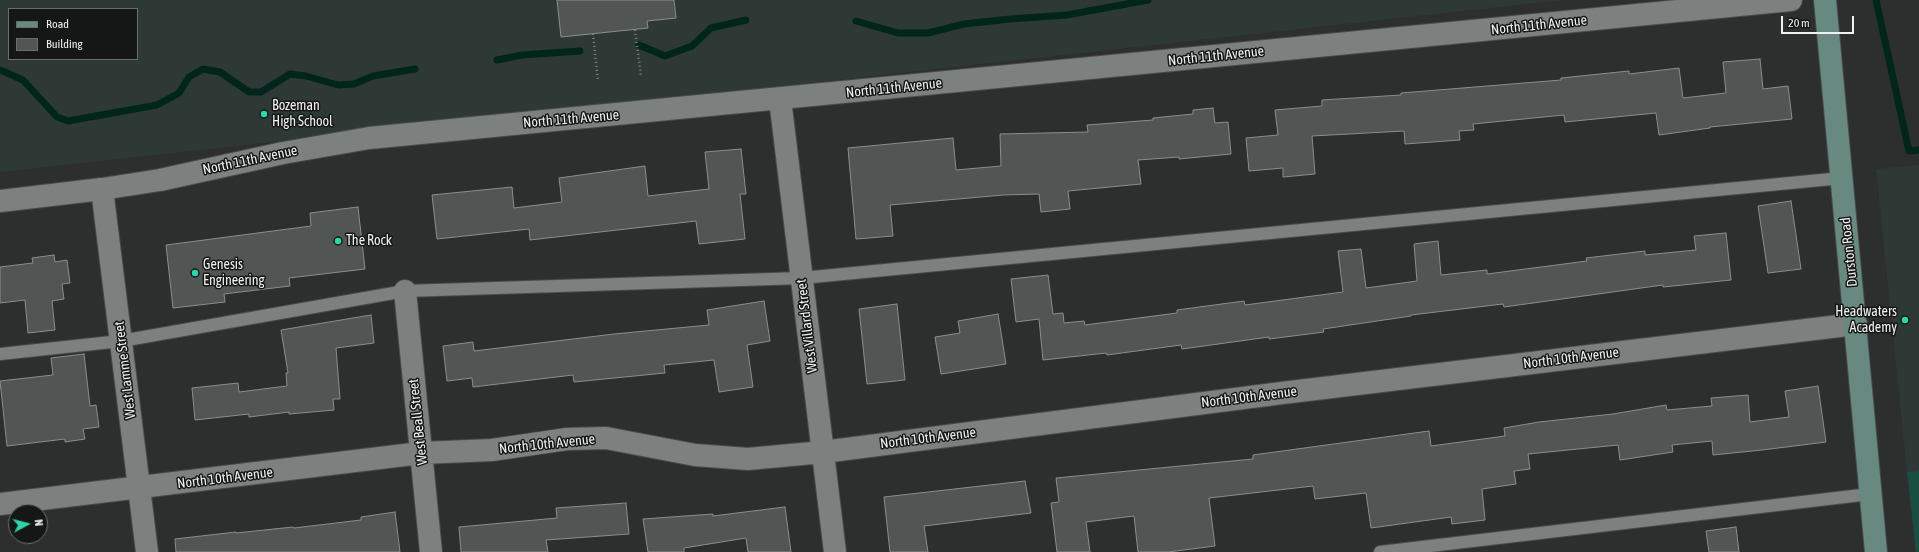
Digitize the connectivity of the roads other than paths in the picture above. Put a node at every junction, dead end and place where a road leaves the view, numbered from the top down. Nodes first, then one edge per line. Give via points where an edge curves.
1 (1791, 0) edge
2 (1825, 0) edge
3 (780, 99) junction
4 (1842, 178) junction
5 (102, 189) junction
6 (0, 201) edge
7 (802, 278) junction
8 (405, 291) junction
9 (1856, 324) junction
10 (121, 341) junction
11 (0, 354) edge
12 (822, 452) junction
13 (421, 453) junction
14 (139, 488) junction
15 (1870, 494) junction
16 (0, 504) edge
17 (147, 552) edge
18 (431, 552) edge
19 (835, 552) edge
20 (1380, 552) edge
21 (1876, 552) edge

1 - 3 street, North 11th Avenue
2 - 4 main road, Durston Road
3 - 5 street, North 11th Avenue via 369,138 283,153 160,180
3 - 7 street, West Villard Street
4 - 7 lane
4 - 9 main road, Durston Road
5 - 6 street, North 11th Avenue
5 - 10 street, West Lamme Street
7 - 8 lane
7 - 12 street, West Villard Street
8 - 10 lane
8 - 13 street, West Beall Street
9 - 12 street, North 10th Avenue via 1290,392
9 - 15 main road, Durston Road
10 - 11 lane
10 - 14 street, West Lamme Street
12 - 13 street, North 10th Avenue via 748,459 695,455 606,438 567,439 492,450
12 - 19 street, West Villard Street
13 - 14 street, North 10th Avenue
13 - 18 street, West Beall Street
14 - 16 street, North 10th Avenue
14 - 17 street, West Lamme Street
15 - 20 lane
15 - 21 main road, Durston Road

